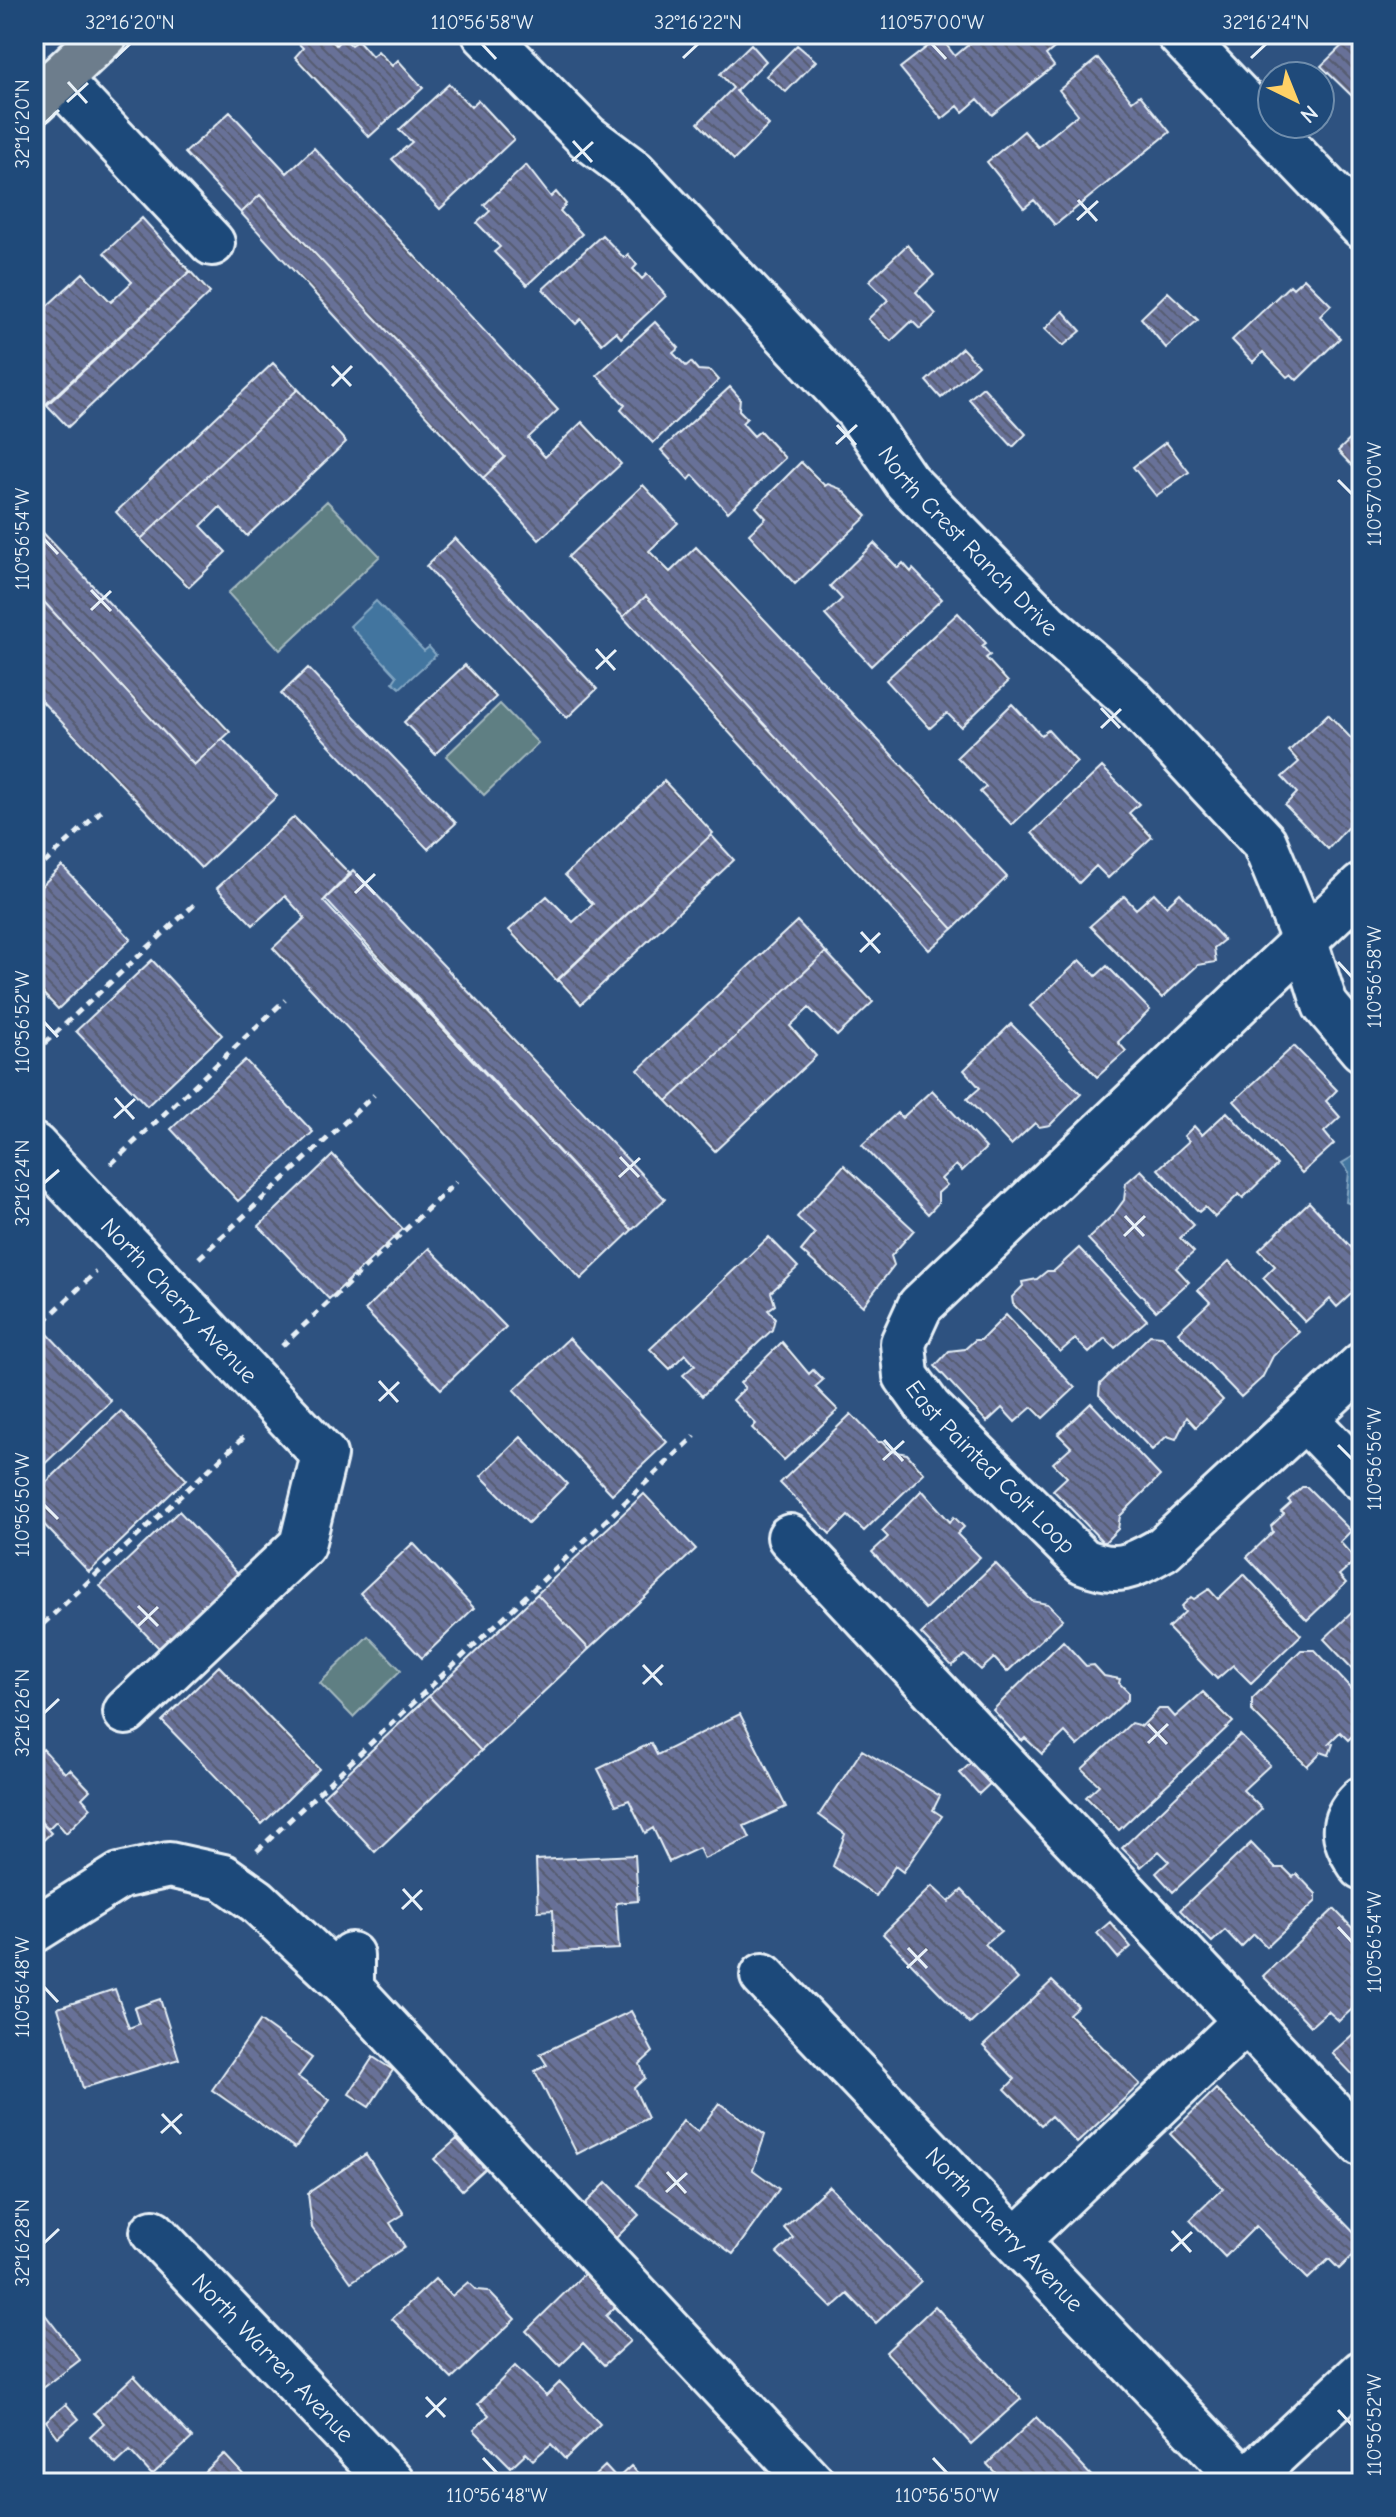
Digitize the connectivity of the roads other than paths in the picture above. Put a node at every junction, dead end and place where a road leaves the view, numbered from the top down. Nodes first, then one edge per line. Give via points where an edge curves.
1 (106, 34) edge
2 (485, 34) edge
3 (1179, 34) edge
4 (46, 90) edge
5 (1362, 226) edge
6 (212, 243) dead end
7 (1362, 886) edge
8 (1304, 939) junction
9 (1362, 1049) edge
10 (34, 1146) edge
11 (1362, 1365) edge
12 (1305, 1419) junction
13 (1362, 1478) edge
14 (790, 1537) dead end
15 (126, 1712) dead end
16 (1362, 1799) edge
17 (1362, 1867) edge
18 (34, 1930) edge
19 (763, 1976) dead end
20 (1246, 2021) junction
21 (1362, 2144) edge
22 (153, 2232) dead end
23 (1016, 2241) junction
24 (1362, 2373) edge
25 (1245, 2482) edge
26 (392, 2483) edge
27 (812, 2483) edge

1 - 4 main road
2 - 8 street, North Crest Ranch Drive via 587,137 634,172 858,411 906,481 1046,624 1128,696 1264,842
3 - 5 street
4 - 6 street
7 - 8 street, East Painted Colt Loop
8 - 9 street, North Crest Ranch Drive via 1325,1005
8 - 12 street, East Painted Colt Loop via 920,1306 903,1343 906,1376 929,1408 1083,1561 1107,1571 1134,1566 1163,1549
10 - 15 street, North Cherry Avenue via 324,1455 302,1545
11 - 12 street, East Painted Colt Loop
12 - 13 street
14 - 20 street
16 - 17 street via 1344,1824 1345,1843
18 - 27 street via 120,1876 169,1865 223,1877 257,1901 351,1972
19 - 23 street, North Cherry Avenue
20 - 21 street
20 - 23 street
22 - 26 street, North Warren Avenue
23 - 25 street, North Cherry Avenue
24 - 25 street

